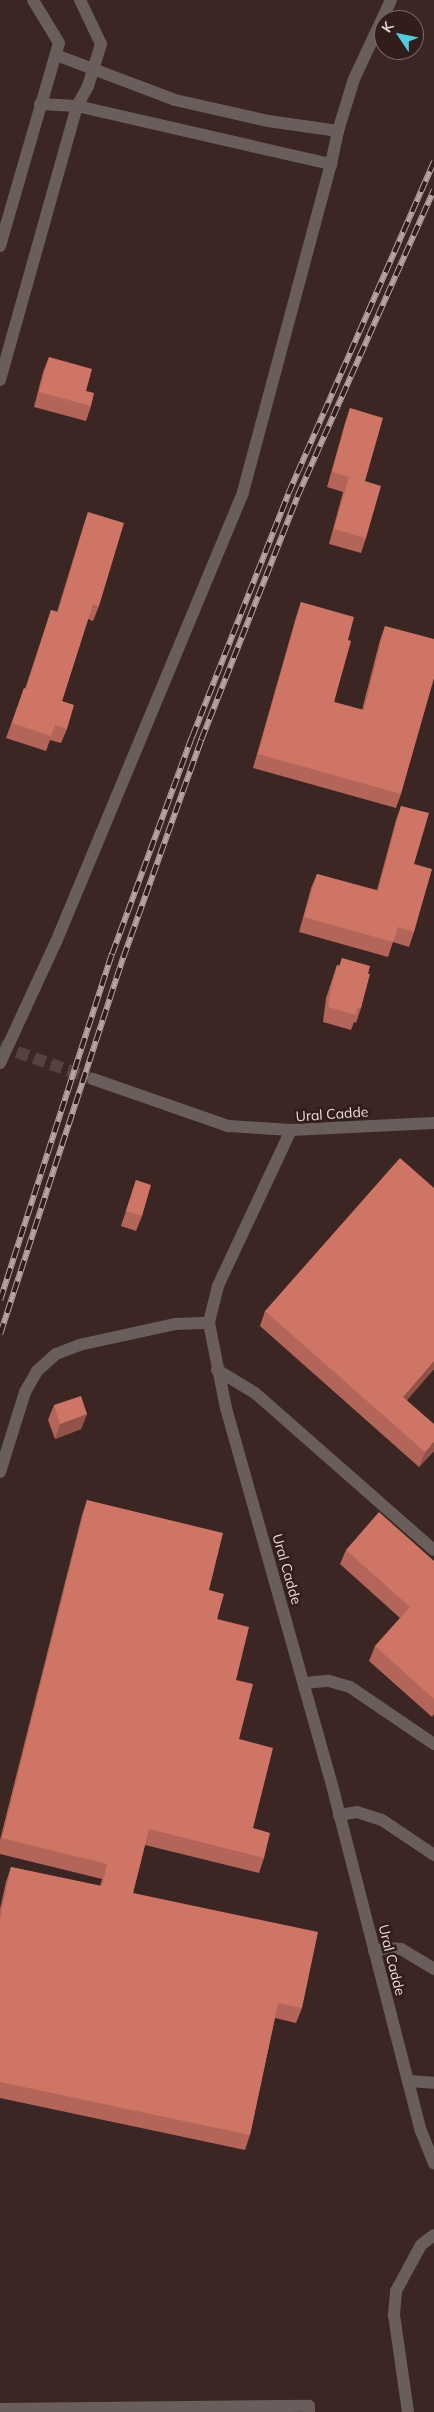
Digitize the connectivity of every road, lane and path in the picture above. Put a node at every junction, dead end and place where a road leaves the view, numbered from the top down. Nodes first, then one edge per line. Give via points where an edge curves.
1 (33, 0) edge
2 (80, 0) edge
3 (391, 0) edge
4 (56, 55) junction
5 (92, 70) junction
6 (40, 104) junction
7 (77, 106) junction
8 (338, 130) junction
9 (331, 164) junction
10 (0, 246) edge
11 (0, 380) edge
12 (0, 1063) edge
13 (93, 1079) tunnel mouth
14 (434, 1123) edge
15 (291, 1130) junction
16 (209, 1323) junction
17 (217, 1370) junction
18 (0, 1472) edge
19 (434, 1550) edge
20 (304, 1683) junction
21 (434, 1744) edge
22 (340, 1815) junction
23 (434, 1855) edge
24 (374, 1951) junction
25 (434, 1969) edge
26 (408, 2081) junction
27 (434, 2083) edge
28 (434, 2163) edge
29 (434, 2235) edge
30 (0, 2408) edge
31 (144, 2410) edge
32 (309, 2412) edge
33 (408, 2412) edge

1 - 4 street via 59,43
2 - 5 street via 101,44
3 - 8 street via 354,78
4 - 5 street
4 - 6 street
5 - 7 street
5 - 8 street via 175,100 268,121
6 - 7 street
6 - 10 street
7 - 9 street
7 - 11 street
8 - 9 street
9 - 12 street via 243,492 56,942
13 - 15 street via 228,1126
14 - 15 street, Ural Cadde
15 - 16 street, Ural Cadde via 218,1286
16 - 17 street, Ural Cadde
16 - 18 street via 175,1324 79,1345 56,1354 37,1371 27,1387
17 - 19 street via 255,1393
17 - 20 street, Ural Cadde
20 - 21 street via 329,1681 350,1687
20 - 22 street, Ural Cadde
22 - 23 street via 357,1812 382,1820
22 - 24 street, Ural Cadde
24 - 25 street via 402,1949
24 - 26 street, Ural Cadde
26 - 27 street
26 - 28 street, Ural Cadde
29 - 33 street via 421,2245 396,2291 394,2315
30 - 31 street
31 - 32 street via 309,2406

